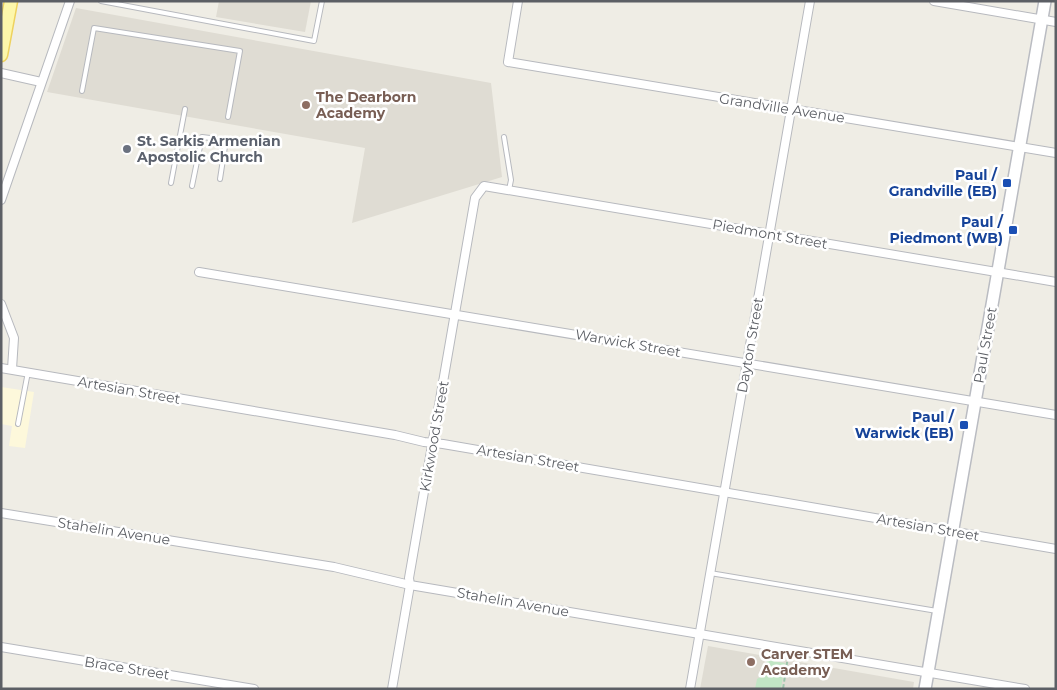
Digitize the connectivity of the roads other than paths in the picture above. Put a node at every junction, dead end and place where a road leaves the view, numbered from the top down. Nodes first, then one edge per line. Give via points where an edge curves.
1 (3, 1) edge
2 (11, 1) edge
3 (70, 1) edge
4 (100, 1) edge
5 (322, 1) edge
6 (518, 1) edge
7 (810, 1) edge
8 (934, 1) edge
9 (1045, 1) edge
10 (1, 13) edge
11 (1042, 19) junction
12 (1056, 22) edge
13 (1, 55) edge
14 (1, 73) edge
15 (41, 82) junction
16 (82, 91) dead end
17 (185, 109) dead end
18 (791, 110) junction
19 (228, 117) dead end
20 (504, 136) dead end
21 (1019, 148) junction
22 (1056, 153) edge
23 (220, 179) dead end
24 (171, 183) dead end
25 (192, 186) dead end
26 (484, 186) joint
27 (509, 190) junction
28 (1, 200) edge
29 (769, 234) junction
30 (199, 272) dead end
31 (997, 272) junction
32 (1056, 282) edge
33 (1, 304) edge
34 (455, 314) junction
35 (747, 362) junction
36 (1, 368) edge
37 (12, 369) junction
38 (28, 372) junction
39 (975, 402) junction
40 (1056, 415) edge
41 (18, 424) dead end
42 (432, 443) junction
43 (724, 491) junction
44 (1, 513) edge
45 (952, 532) junction
46 (1056, 549) edge
47 (710, 573) junction
48 (410, 585) junction
49 (938, 611) junction
50 (699, 634) junction
51 (1, 647) edge
52 (928, 672) junction
53 (254, 689) edge
54 (392, 689) edge
55 (690, 689) edge
56 (925, 689) edge
57 (1025, 689) edge

1 - 10 main road
2 - 13 main road
3 - 15 street
4 - 5 lane via 314,41
6 - 18 street, Grandville Avenue via 508,62
7 - 18 street, Dayton Street
8 - 11 street
9 - 11 street, Paul Street
11 - 12 street
11 - 21 street, Paul Street
14 - 15 street
15 - 28 street
16 - 19 lane via 94,28 240,51
17 - 24 lane
18 - 21 street, Grandville Avenue
18 - 29 street, Dayton Street
20 - 27 lane via 511,180
21 - 22 street, Grandville Avenue
21 - 31 street, Paul Street
23 - 25 lane via 226,140 202,137
26 - 27 street, Piedmont Street
26 - 34 street, Kirkwood Street via 475,198
27 - 29 street, Piedmont Street
29 - 31 street, Piedmont Street
29 - 35 street, Dayton Street
30 - 34 street, Warwick Street
31 - 32 street, Piedmont Street
31 - 39 street, Paul Street
33 - 37 street via 14,338
34 - 35 street, Warwick Street
34 - 42 street, Kirkwood Street
35 - 39 street, Warwick Street
35 - 43 street, Dayton Street
36 - 37 street, Artesian Street
37 - 38 street, Artesian Street
38 - 41 lane
38 - 42 street, Artesian Street
39 - 40 street, Warwick Street
39 - 45 street, Paul Street
42 - 43 street, Artesian Street
42 - 48 street, Kirkwood Street
43 - 45 street, Artesian Street
43 - 47 street, Dayton Street
44 - 48 street, Stahelin Avenue via 334,567
45 - 46 street, Artesian Street
45 - 49 street, Paul Street
47 - 49 lane
47 - 50 street, Dayton Street
48 - 50 street, Stahelin Avenue
48 - 54 street, Kirkwood Street
49 - 52 street, Paul Street
50 - 52 street, Stahelin Avenue
50 - 55 street, Dayton Street
51 - 53 street, Brace Street
52 - 56 street, Paul Street
52 - 57 street, Stahelin Avenue

